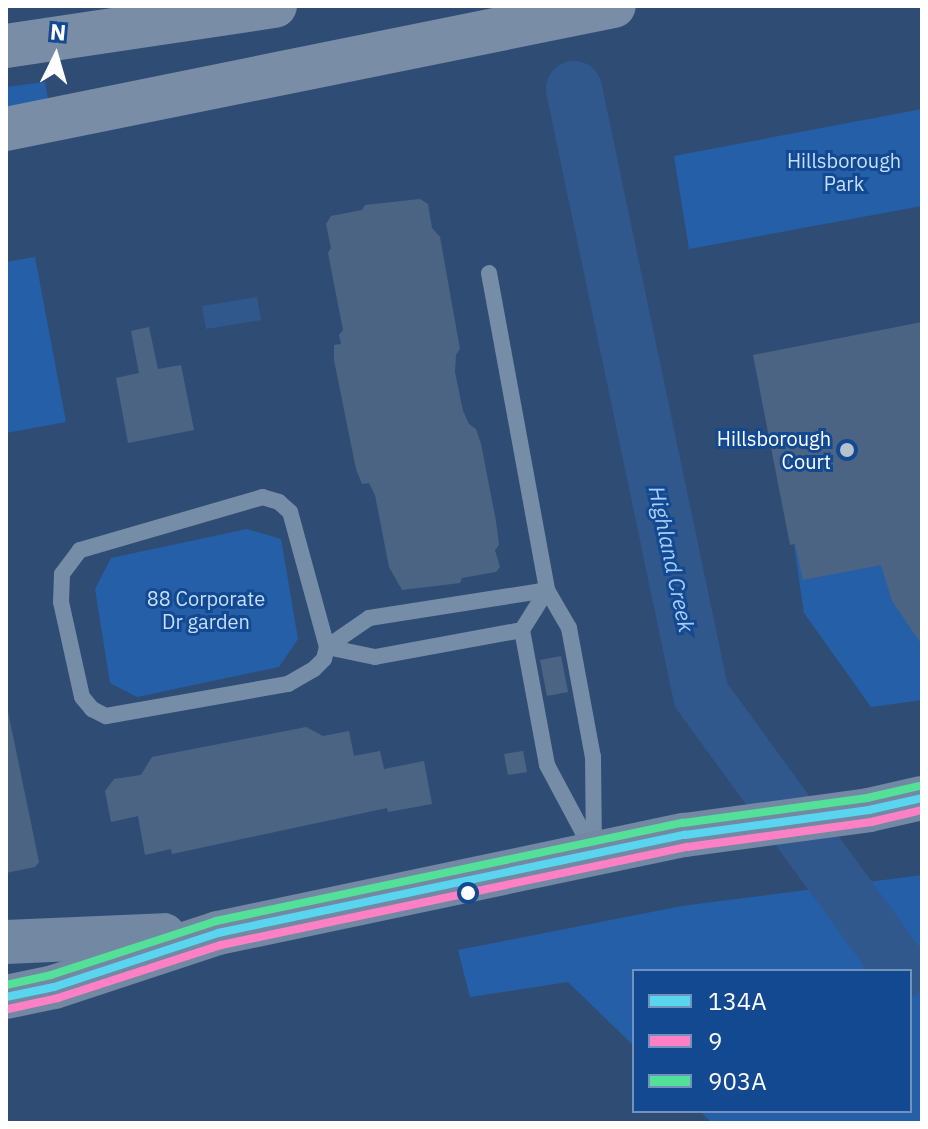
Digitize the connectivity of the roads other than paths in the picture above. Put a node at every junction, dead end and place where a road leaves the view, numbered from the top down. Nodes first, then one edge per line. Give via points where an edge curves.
1 (275, 6) edge
2 (614, 6) edge
3 (6, 46) edge
4 (6, 129) edge
5 (489, 273) dead end
6 (547, 590) junction
7 (522, 630) junction
8 (327, 647) junction
9 (922, 798) edge
10 (594, 854) junction
11 (218, 933) junction
12 (6, 942) edge
13 (6, 997) edge

1 - 3 highway
2 - 4 highway
5 - 6 lane
6 - 7 lane
6 - 8 lane via 369,618
6 - 10 lane via 569,628 593,757
7 - 8 lane via 375,657
7 - 10 lane via 547,765
8 - 8 lane via 290,512 263,497 80,550 62,574 61,602 82,697 106,716 288,684 314,669
9 - 10 street
10 - 11 street
11 - 12 street
11 - 13 street via 54,987

